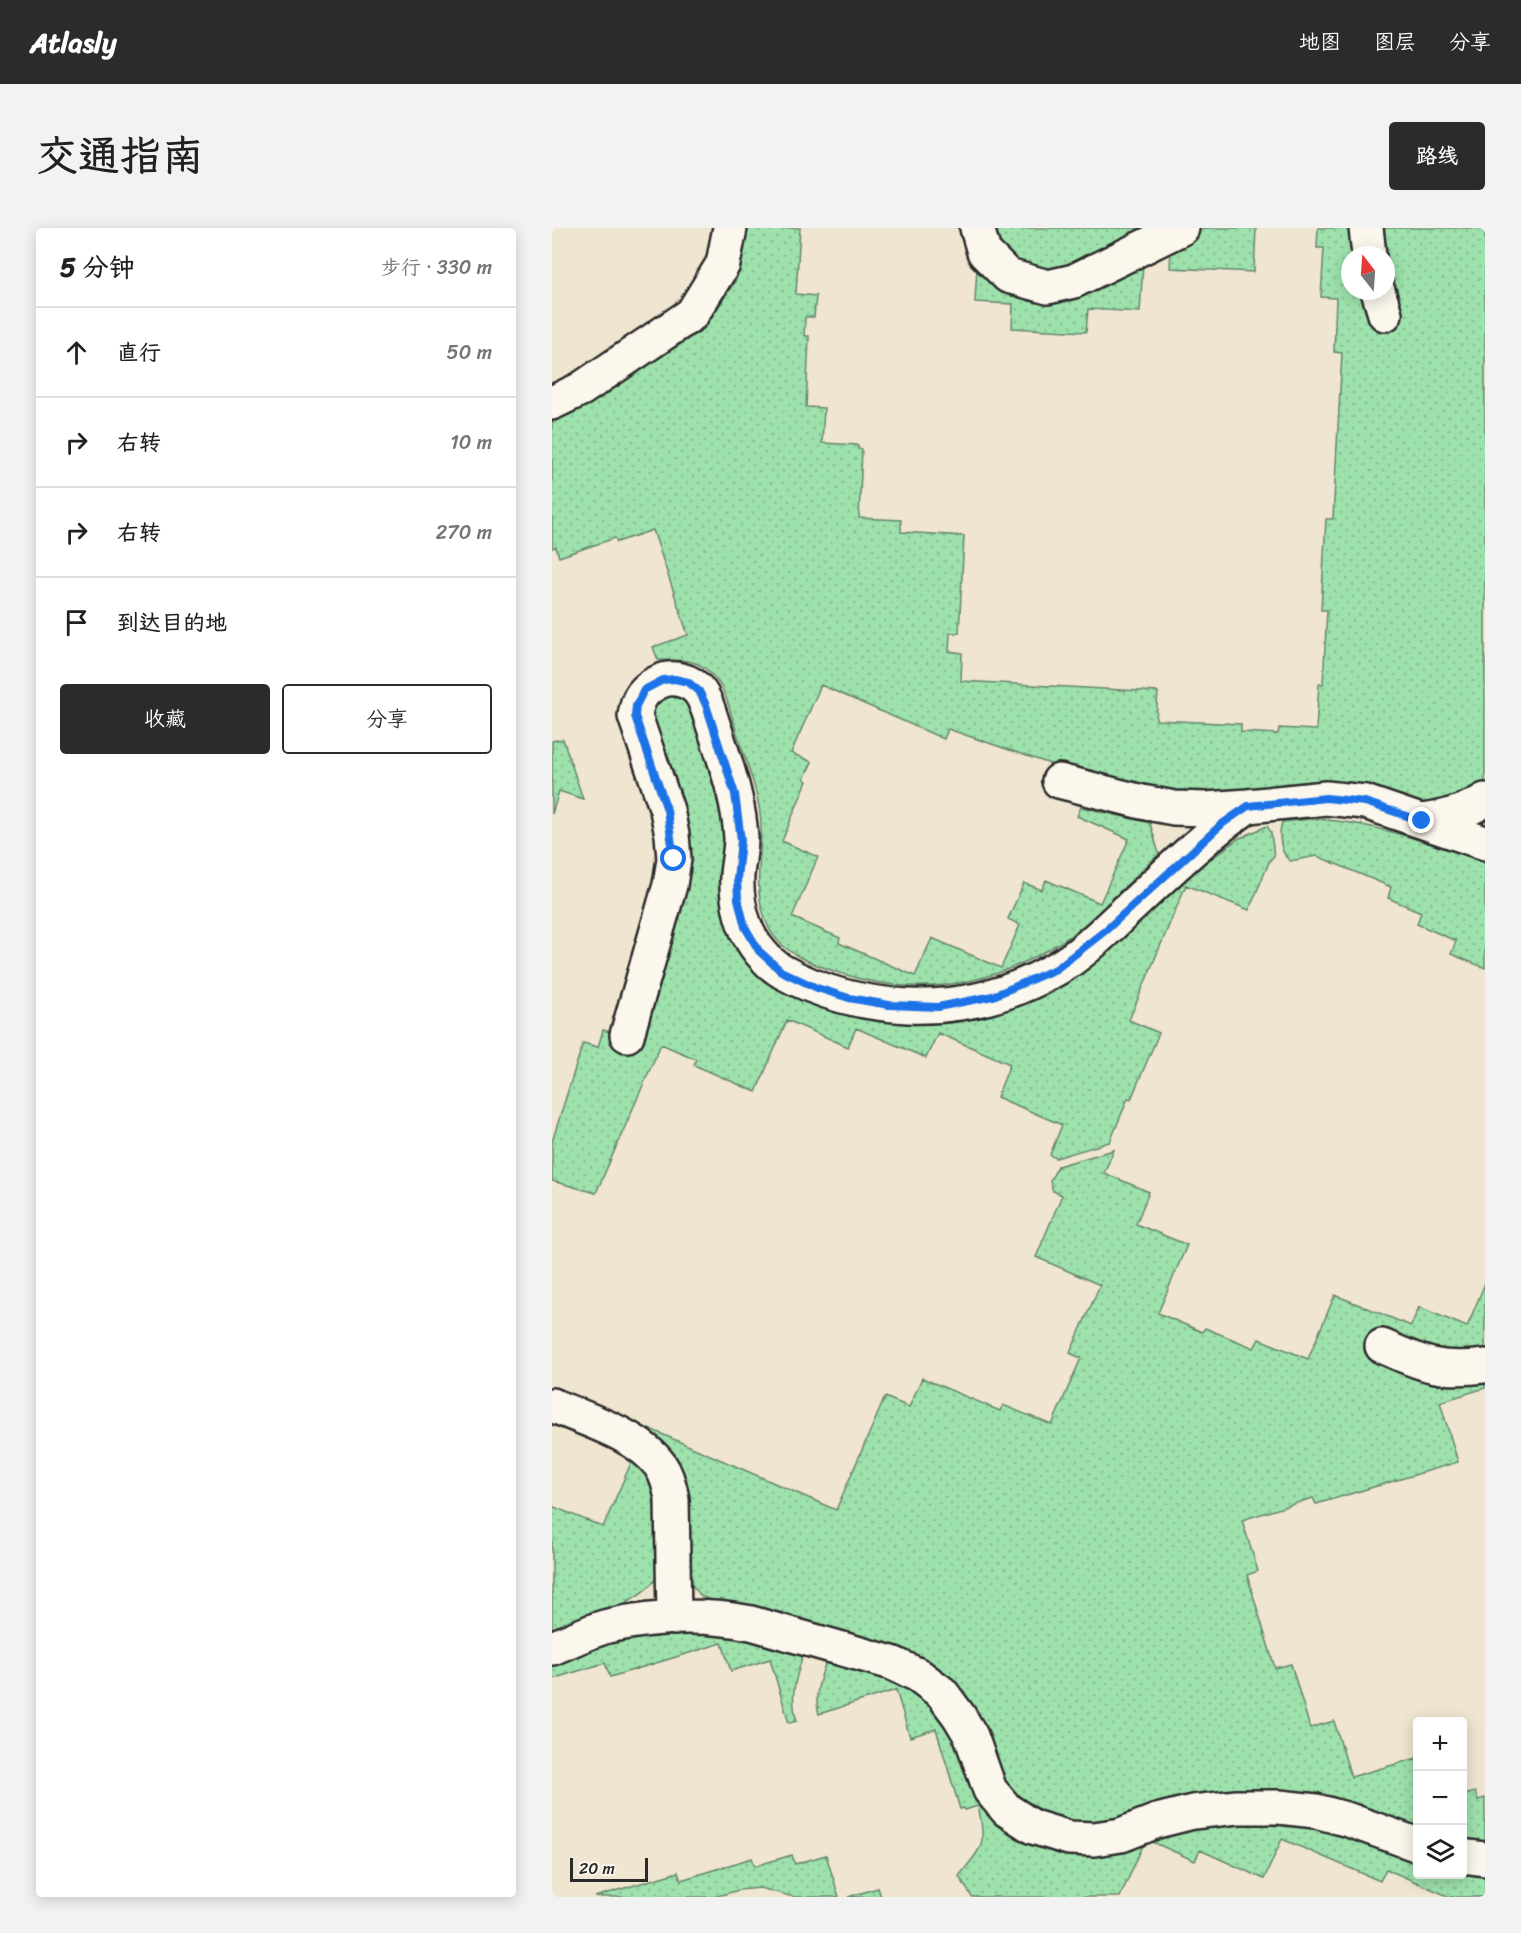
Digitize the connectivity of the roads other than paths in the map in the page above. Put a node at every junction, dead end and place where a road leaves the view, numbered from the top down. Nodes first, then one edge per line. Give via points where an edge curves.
1 (730, 228) edge
2 (977, 228) edge
3 (1182, 228) edge
4 (1366, 228) edge
5 (1367, 246) edge
6 (552, 404) edge
7 (1059, 781) dead end
8 (1485, 800) edge
9 (1164, 806) junction
10 (1248, 806) junction
11 (1422, 821) junction
12 (1485, 843) edge
13 (1172, 869) junction
14 (627, 1035) dead end
15 (1382, 1346) dead end
16 (1485, 1366) edge
17 (552, 1405) edge
18 (674, 1618) junction
19 (552, 1648) edge
20 (1413, 1843) edge
21 (1467, 1857) edge
22 (1485, 1859) edge

1 - 6 street via 723,264 692,314 581,389
2 - 3 street via 984,252 1008,276 1048,287 1074,281
4 - 5 street
7 - 9 street
8 - 11 street via 1456,813
9 - 10 street
9 - 13 street via 1176,814 1184,837
10 - 11 street via 1326,798 1365,802
10 - 13 street
11 - 12 street
13 - 14 street via 1065,963 993,996 938,1007 889,1005 817,988 781,971 759,951 745,927 738,899 741,840 735,794 706,705 699,691 688,682 663,680 644,690 635,716 667,810 674,859
15 - 16 street via 1434,1368
17 - 18 street via 627,1437 661,1466 672,1499
18 - 19 street via 607,1627
18 - 20 street via 751,1623 892,1663 918,1675 942,1694 959,1716 971,1736 990,1790 1007,1809 1033,1827 1069,1838 1121,1835 1193,1812 1279,1807 1316,1811
21 - 22 street

